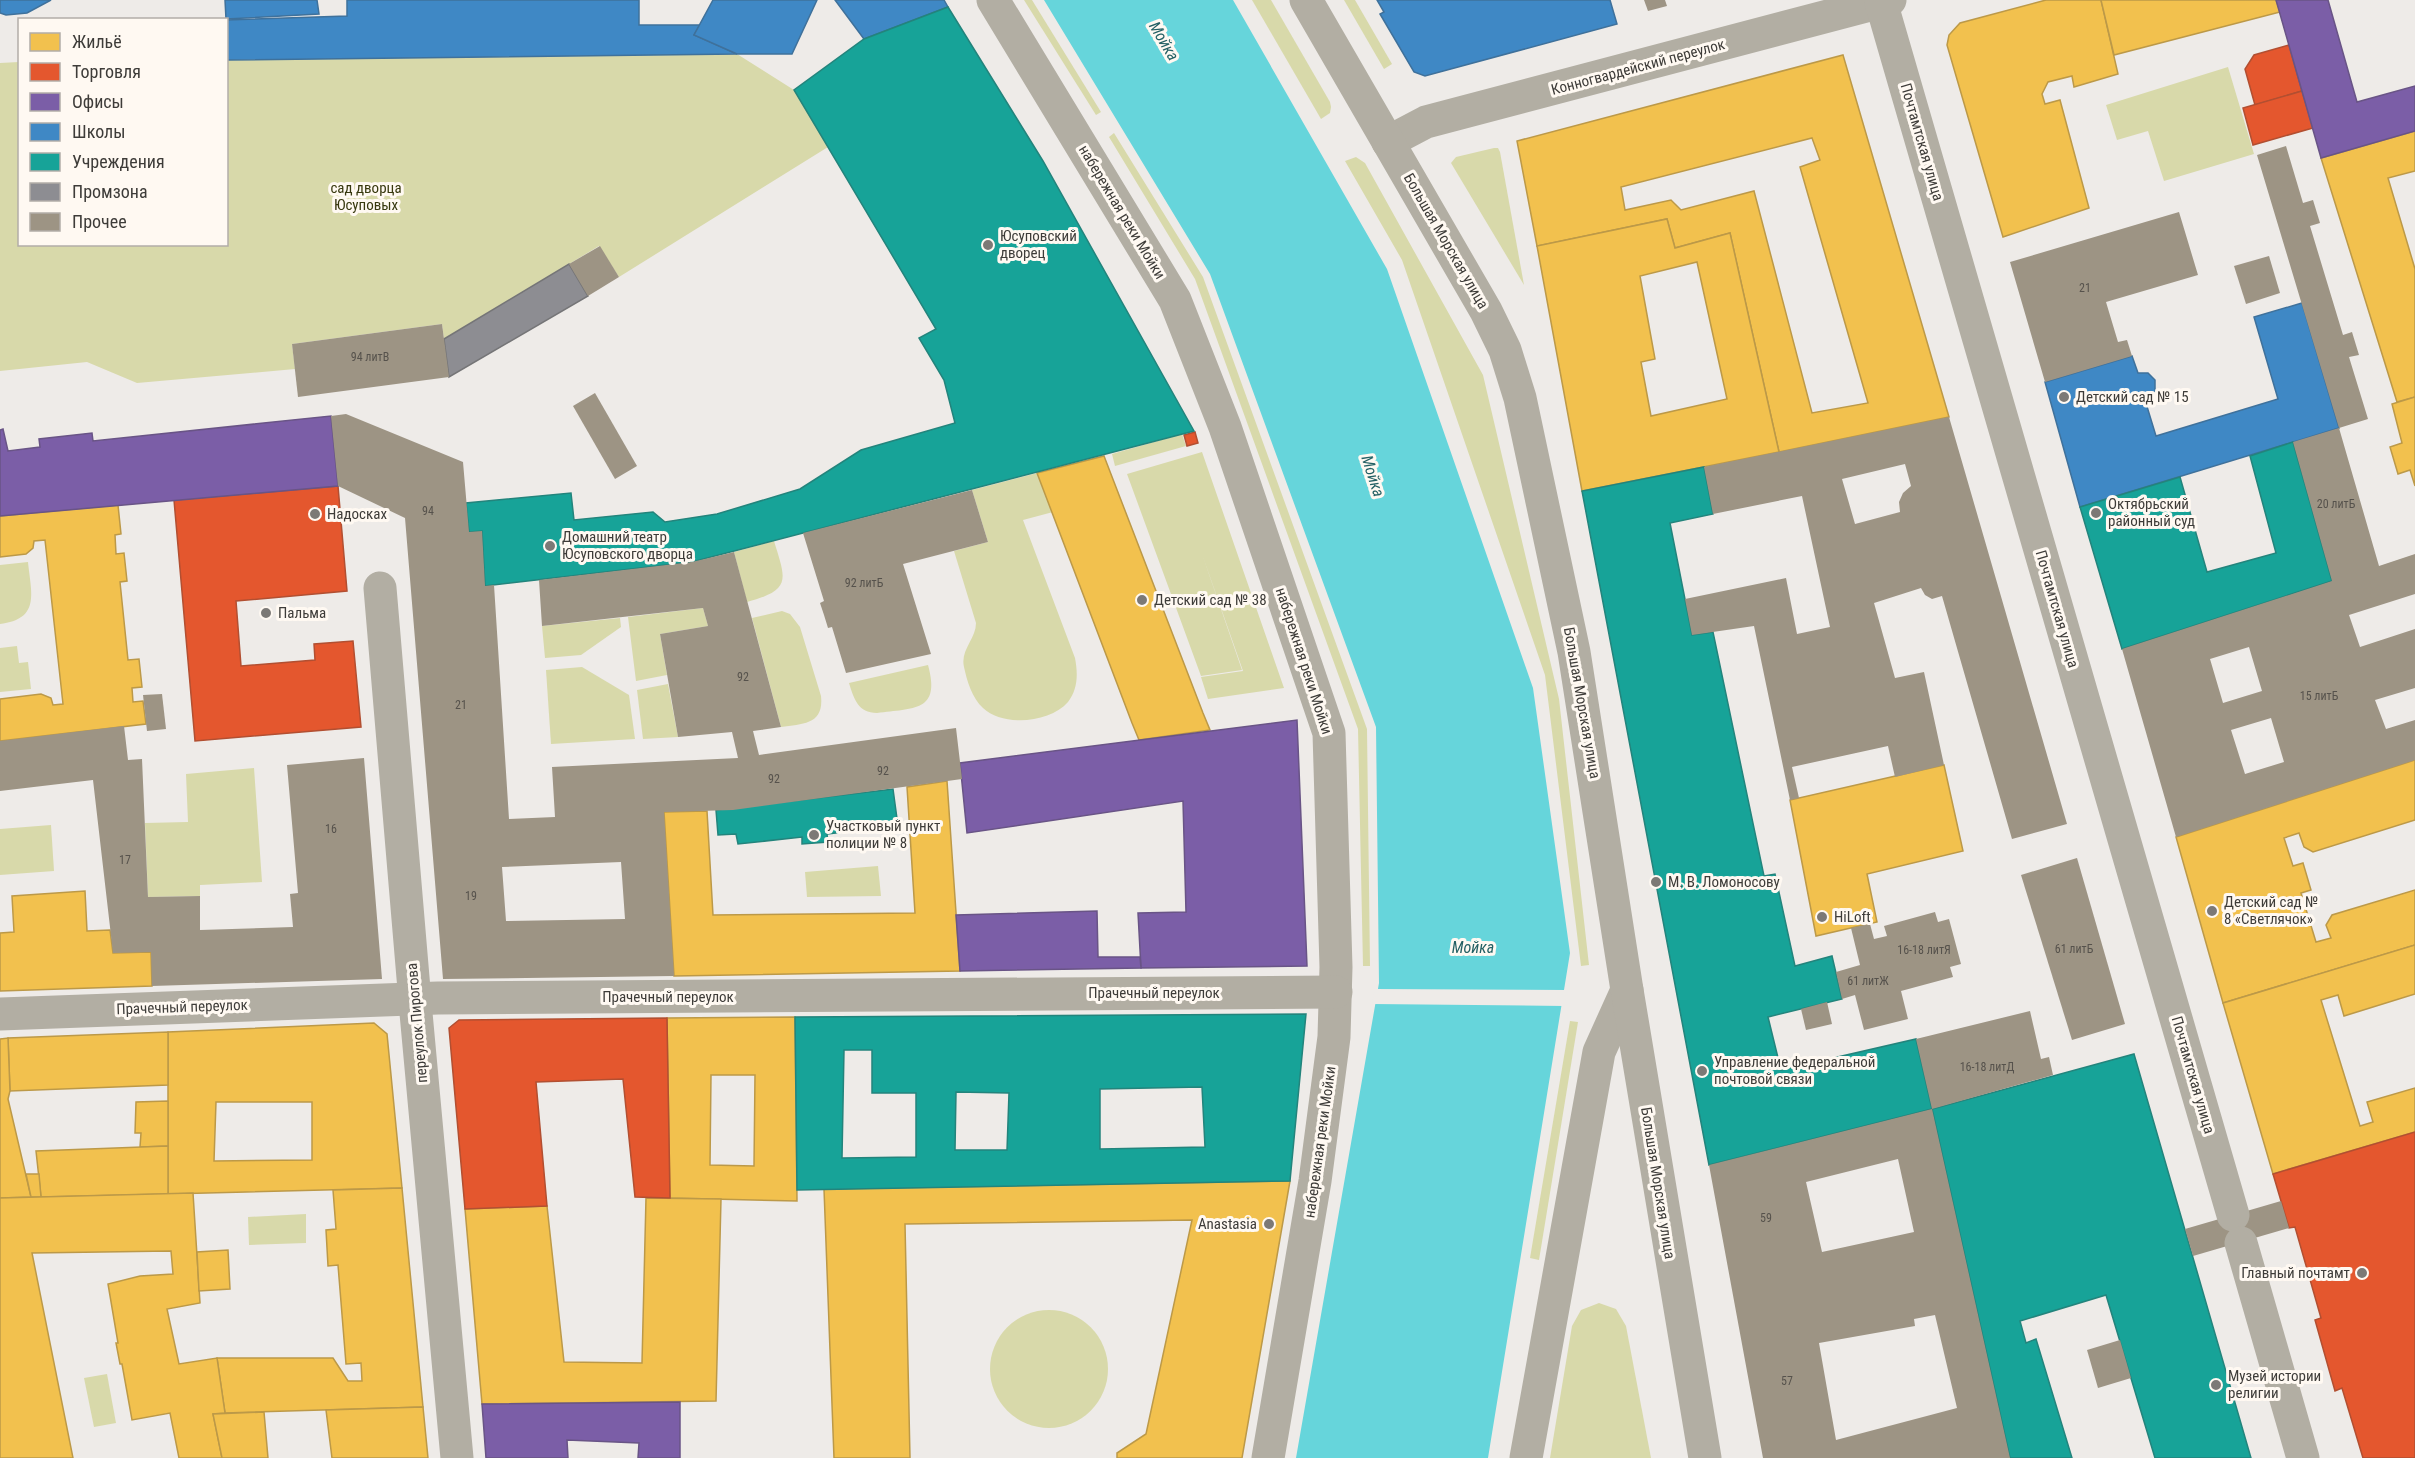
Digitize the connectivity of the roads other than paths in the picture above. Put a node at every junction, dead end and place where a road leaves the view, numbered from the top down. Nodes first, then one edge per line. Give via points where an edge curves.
1 (993, 0) edge
2 (1306, 0) edge
3 (1886, 1) edge
4 (1389, 142) junction
5 (380, 588) dead end
6 (1626, 990) junction
7 (1336, 992) junction
8 (415, 999) junction
9 (0, 1014) edge
10 (457, 1458) edge
11 (1268, 1458) edge
12 (1526, 1458) edge
13 (1705, 1458) edge
14 (2303, 1458) edge

1 - 7 street, набережная реки Мойки via 1174,300 1225,427 1329,733
2 - 4 street, Большая Морская улица
3 - 4 street, Конногвардейский переулок via 1426,122
3 - 14 street, Почтамтская улица
4 - 6 street, Большая Морская улица via 1486,311 1505,350 1520,398 1574,652
5 - 8 street, переулок Пирогова
6 - 12 street via 1599,1052
6 - 13 street, Большая Морская улица
7 - 8 street, Прачечный переулок
7 - 11 street, набережная реки Мойки via 1315,1181
8 - 9 street, Прачечный переулок
8 - 10 street, переулок Пирогова

